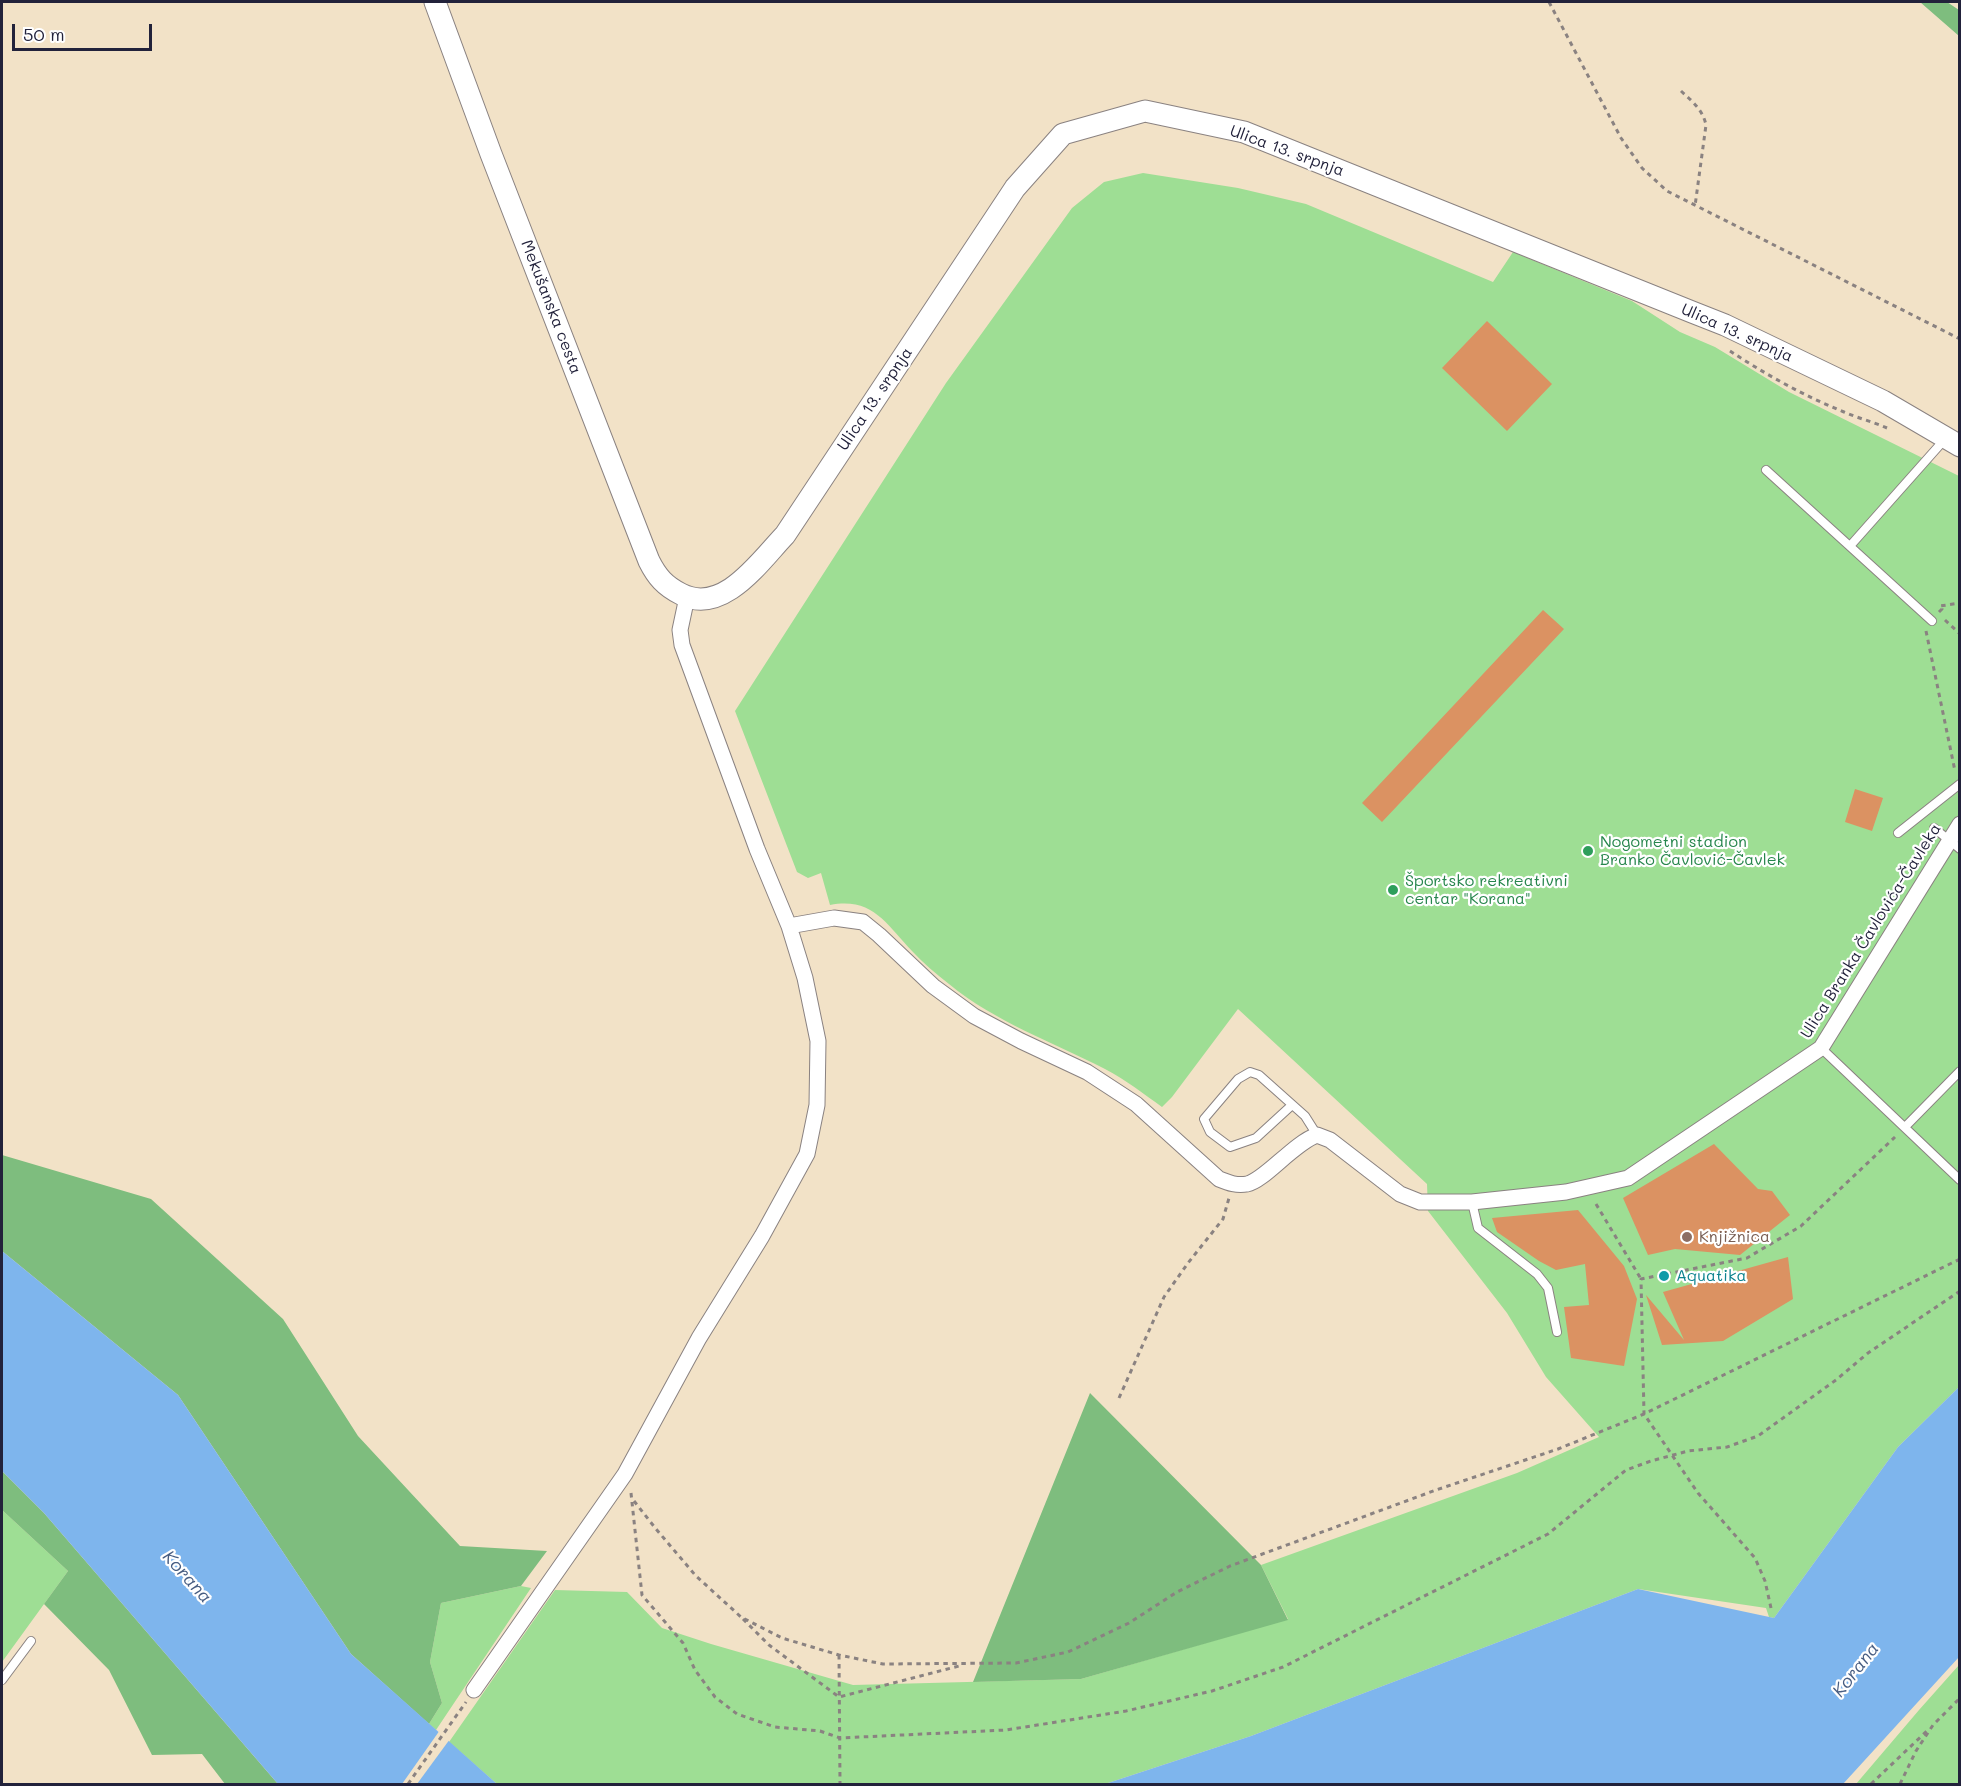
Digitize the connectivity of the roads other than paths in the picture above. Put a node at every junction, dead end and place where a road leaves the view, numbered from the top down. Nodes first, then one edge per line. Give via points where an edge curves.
1 (435, 2) edge
2 (1953, 442) edge
3 (1766, 470) dead end
4 (1850, 546) junction
5 (687, 597) junction
6 (1932, 621) road end
7 (1958, 780) edge
8 (1959, 824) edge
9 (1934, 828) dead end
10 (1898, 834) dead end
11 (1955, 845) edge
12 (789, 926) junction
13 (1821, 1048) junction
14 (1959, 1071) edge
15 (1292, 1105) junction
16 (1905, 1127) junction
17 (1317, 1134) junction
18 (1959, 1180) edge
19 (1472, 1202) junction
20 (1557, 1332) dead end
21 (31, 1641) dead end
22 (2, 1680) edge
23 (474, 1690) road end

1 - 5 street, Mekušanska cesta via 649,561 656,576
2 - 4 lane
2 - 5 street, Ulica 13. srpnja via 1883,401 1725,325 1244,132 1145,111 1063,134 1015,188 785,535 727,593 712,599
3 - 4 lane
4 - 6 lane
5 - 12 street via 680,630 682,645
7 - 10 lane
8 - 11 street, Ulica Branka Čavlovića-Čavleka
9 - 11 lane
11 - 13 street, Ulica Branka Čavlovića-Čavleka
12 - 17 street via 834,918 863,922 933,986 974,1016 1087,1072 1136,1104 1219,1179 1233,1185 1249,1184 1305,1139
12 - 23 street via 818,1041 817,1105 807,1154 625,1474
13 - 16 lane
13 - 19 street, Ulica Branka Čavlovića-Čavleka via 1628,1178 1566,1192
14 - 16 lane
15 - 15 lane via 1259,1075 1250,1072 1239,1078 1204,1119 1210,1132 1230,1147 1256,1138
15 - 17 lane
16 - 18 lane
17 - 19 street, Ulica Branka Čavlovića-Čavleka via 1400,1194 1420,1202
19 - 20 lane via 1478,1228 1537,1274 1548,1288
21 - 22 lane

